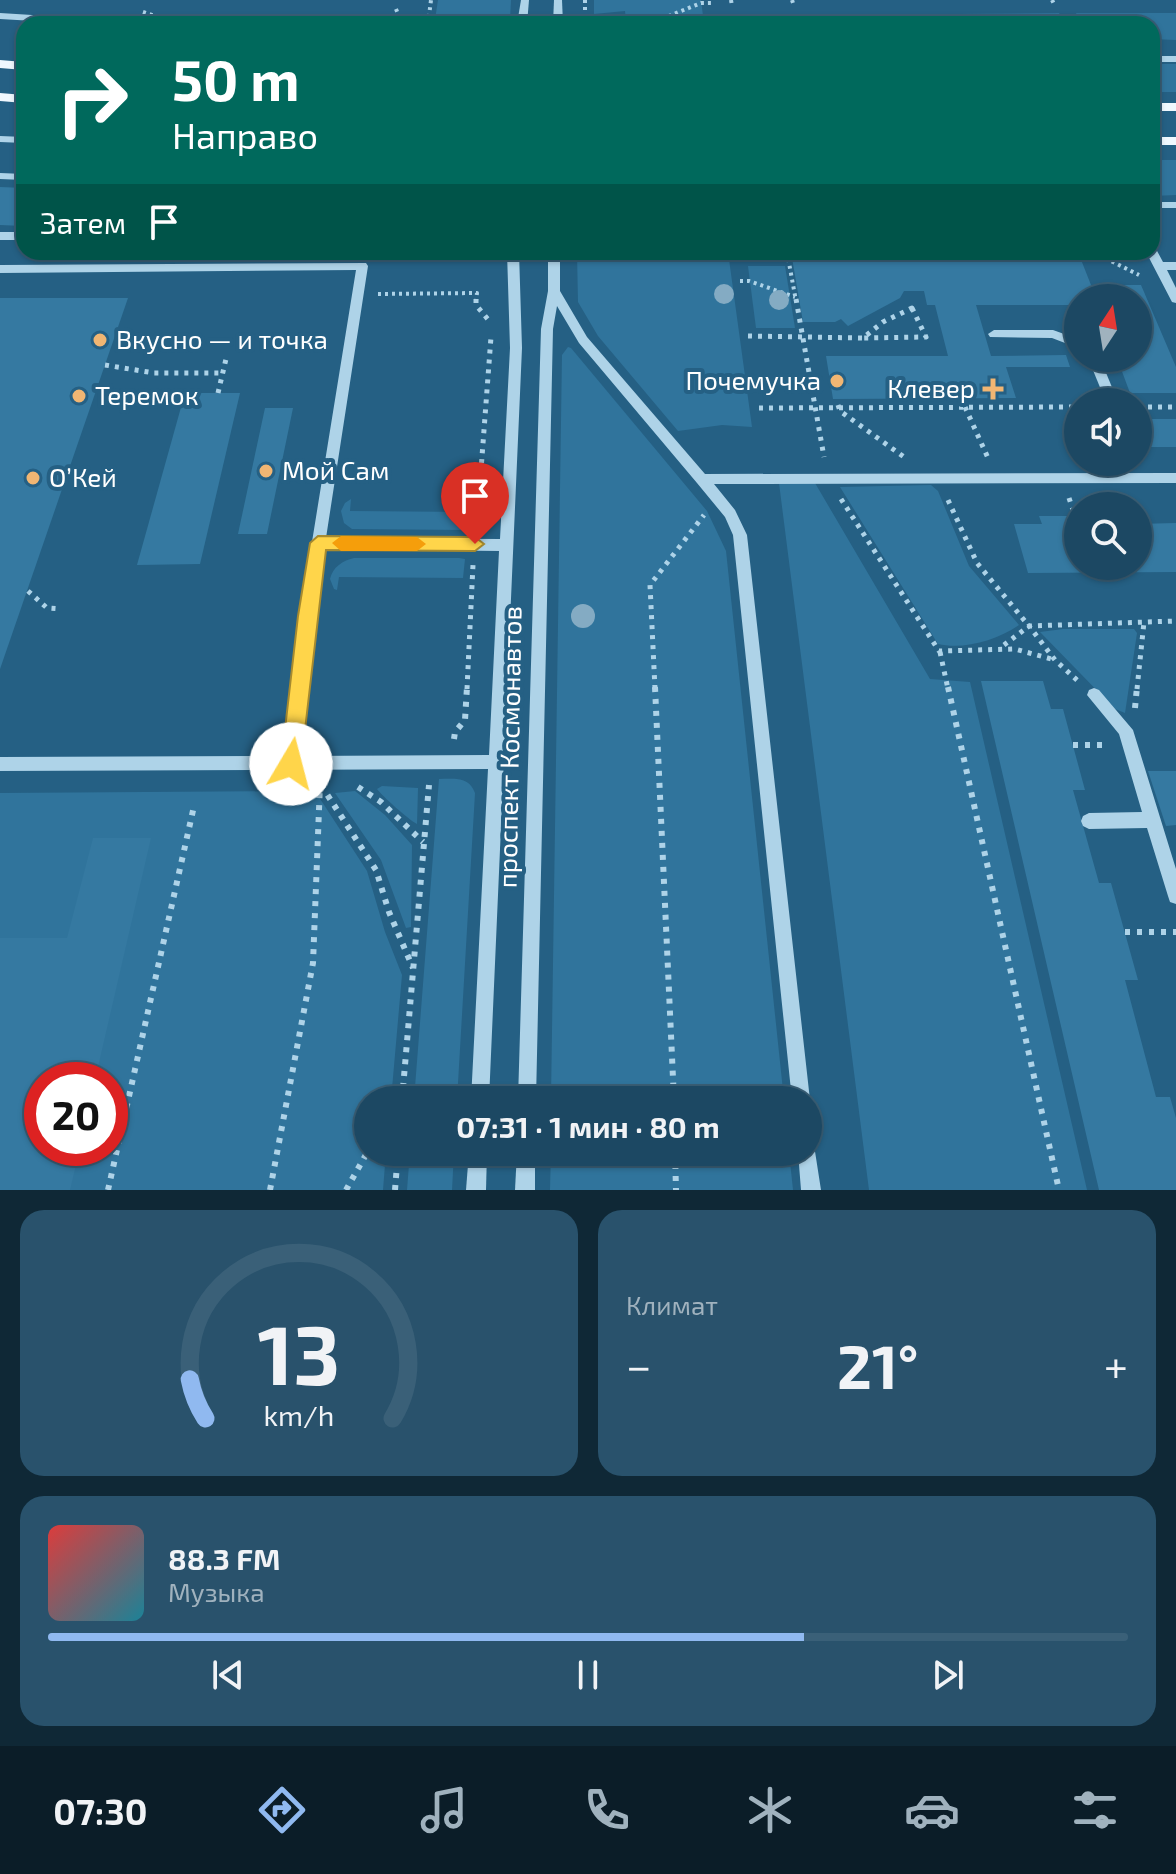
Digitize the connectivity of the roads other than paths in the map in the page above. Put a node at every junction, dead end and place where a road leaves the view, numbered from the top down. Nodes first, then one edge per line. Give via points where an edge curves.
1 (138, 260) edge
2 (513, 260) edge
3 (554, 260) edge
4 (1155, 260) edge
5 (1158, 266) junction
6 (1176, 266) edge
7 (135, 268) junction
8 (0, 269) edge
9 (554, 291) junction
10 (1176, 299) edge
11 (994, 334) dead end
12 (1064, 338) edge
13 (1142, 478) joint
14 (1176, 478) edge
15 (702, 479) junction
16 (318, 543) junction
17 (506, 545) junction
18 (1094, 695) road end
19 (496, 762) junction
20 (0, 764) edge
21 (291, 764) junction
22 (1153, 820) junction
23 (1089, 821) dead end
24 (1176, 896) edge
25 (481, 1086) edge
26 (527, 1086) edge
27 (800, 1086) edge
28 (477, 1166) edge
29 (526, 1166) edge
30 (808, 1166) edge
31 (476, 1190) edge
32 (525, 1190) edge
33 (811, 1190) edge

1 - 7 street
2 - 17 street, проспект Космонавтов via 516,348
3 - 9 street, проспект Космонавтов
4 - 5 street
5 - 6 street
5 - 10 street
7 - 8 street
7 - 16 street via 362,266
9 - 15 street via 583,340
9 - 26 street, проспект Космонавтов via 547,329
11 - 12 street
13 - 14 street
13 - 15 street
15 - 27 street via 730,514 744,556
16 - 17 street
16 - 21 street
17 - 19 street, проспект Космонавтов
18 - 22 street via 1128,738
19 - 21 street
19 - 25 street, проспект Космонавтов
20 - 21 street
22 - 23 street
22 - 24 street
28 - 31 street
29 - 32 street
30 - 33 street

